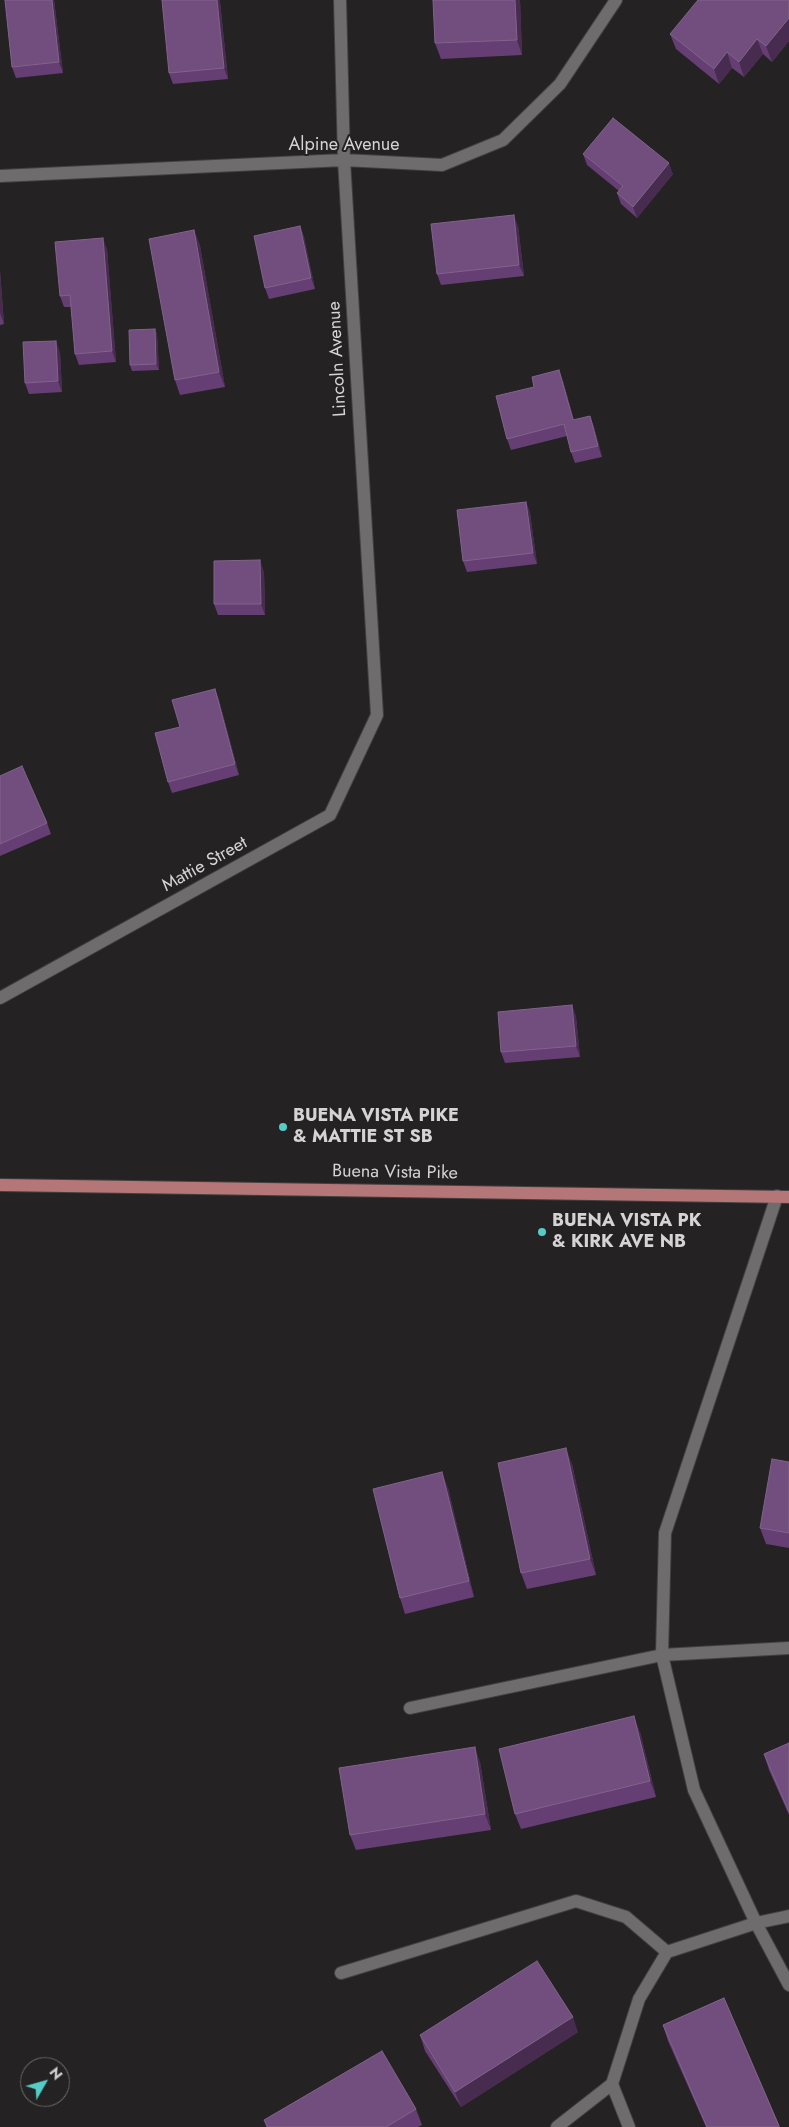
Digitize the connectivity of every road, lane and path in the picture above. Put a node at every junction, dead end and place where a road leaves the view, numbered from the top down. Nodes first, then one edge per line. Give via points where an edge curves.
1 (340, 0) edge
2 (616, 0) edge
3 (344, 160) junction
4 (0, 176) edge
5 (376, 715) joint
6 (0, 998) edge
7 (0, 1185) edge
8 (783, 1196) edge
9 (789, 1648) edge
10 (662, 1655) junction
11 (410, 1708) dead end
12 (789, 1916) edge
13 (756, 1923) junction
14 (667, 1952) junction
15 (341, 1974) dead end
16 (789, 1985) edge
17 (612, 2084) junction
18 (557, 2127) edge
19 (629, 2127) edge

1 - 3 street, Lincoln Avenue
2 - 3 street, Alpine Avenue via 560,84 503,140 442,165
3 - 4 street, Alpine Avenue
3 - 5 street, Lincoln Avenue
5 - 6 street, Mattie Street via 330,815
7 - 8 main road, Buena Vista Pike
8 - 10 street via 665,1533
9 - 10 street
10 - 11 street
10 - 13 street via 694,1790
12 - 13 street
13 - 14 street
13 - 16 street
14 - 15 street via 626,1918 576,1901
14 - 17 street via 638,1999
17 - 18 street
17 - 19 street

